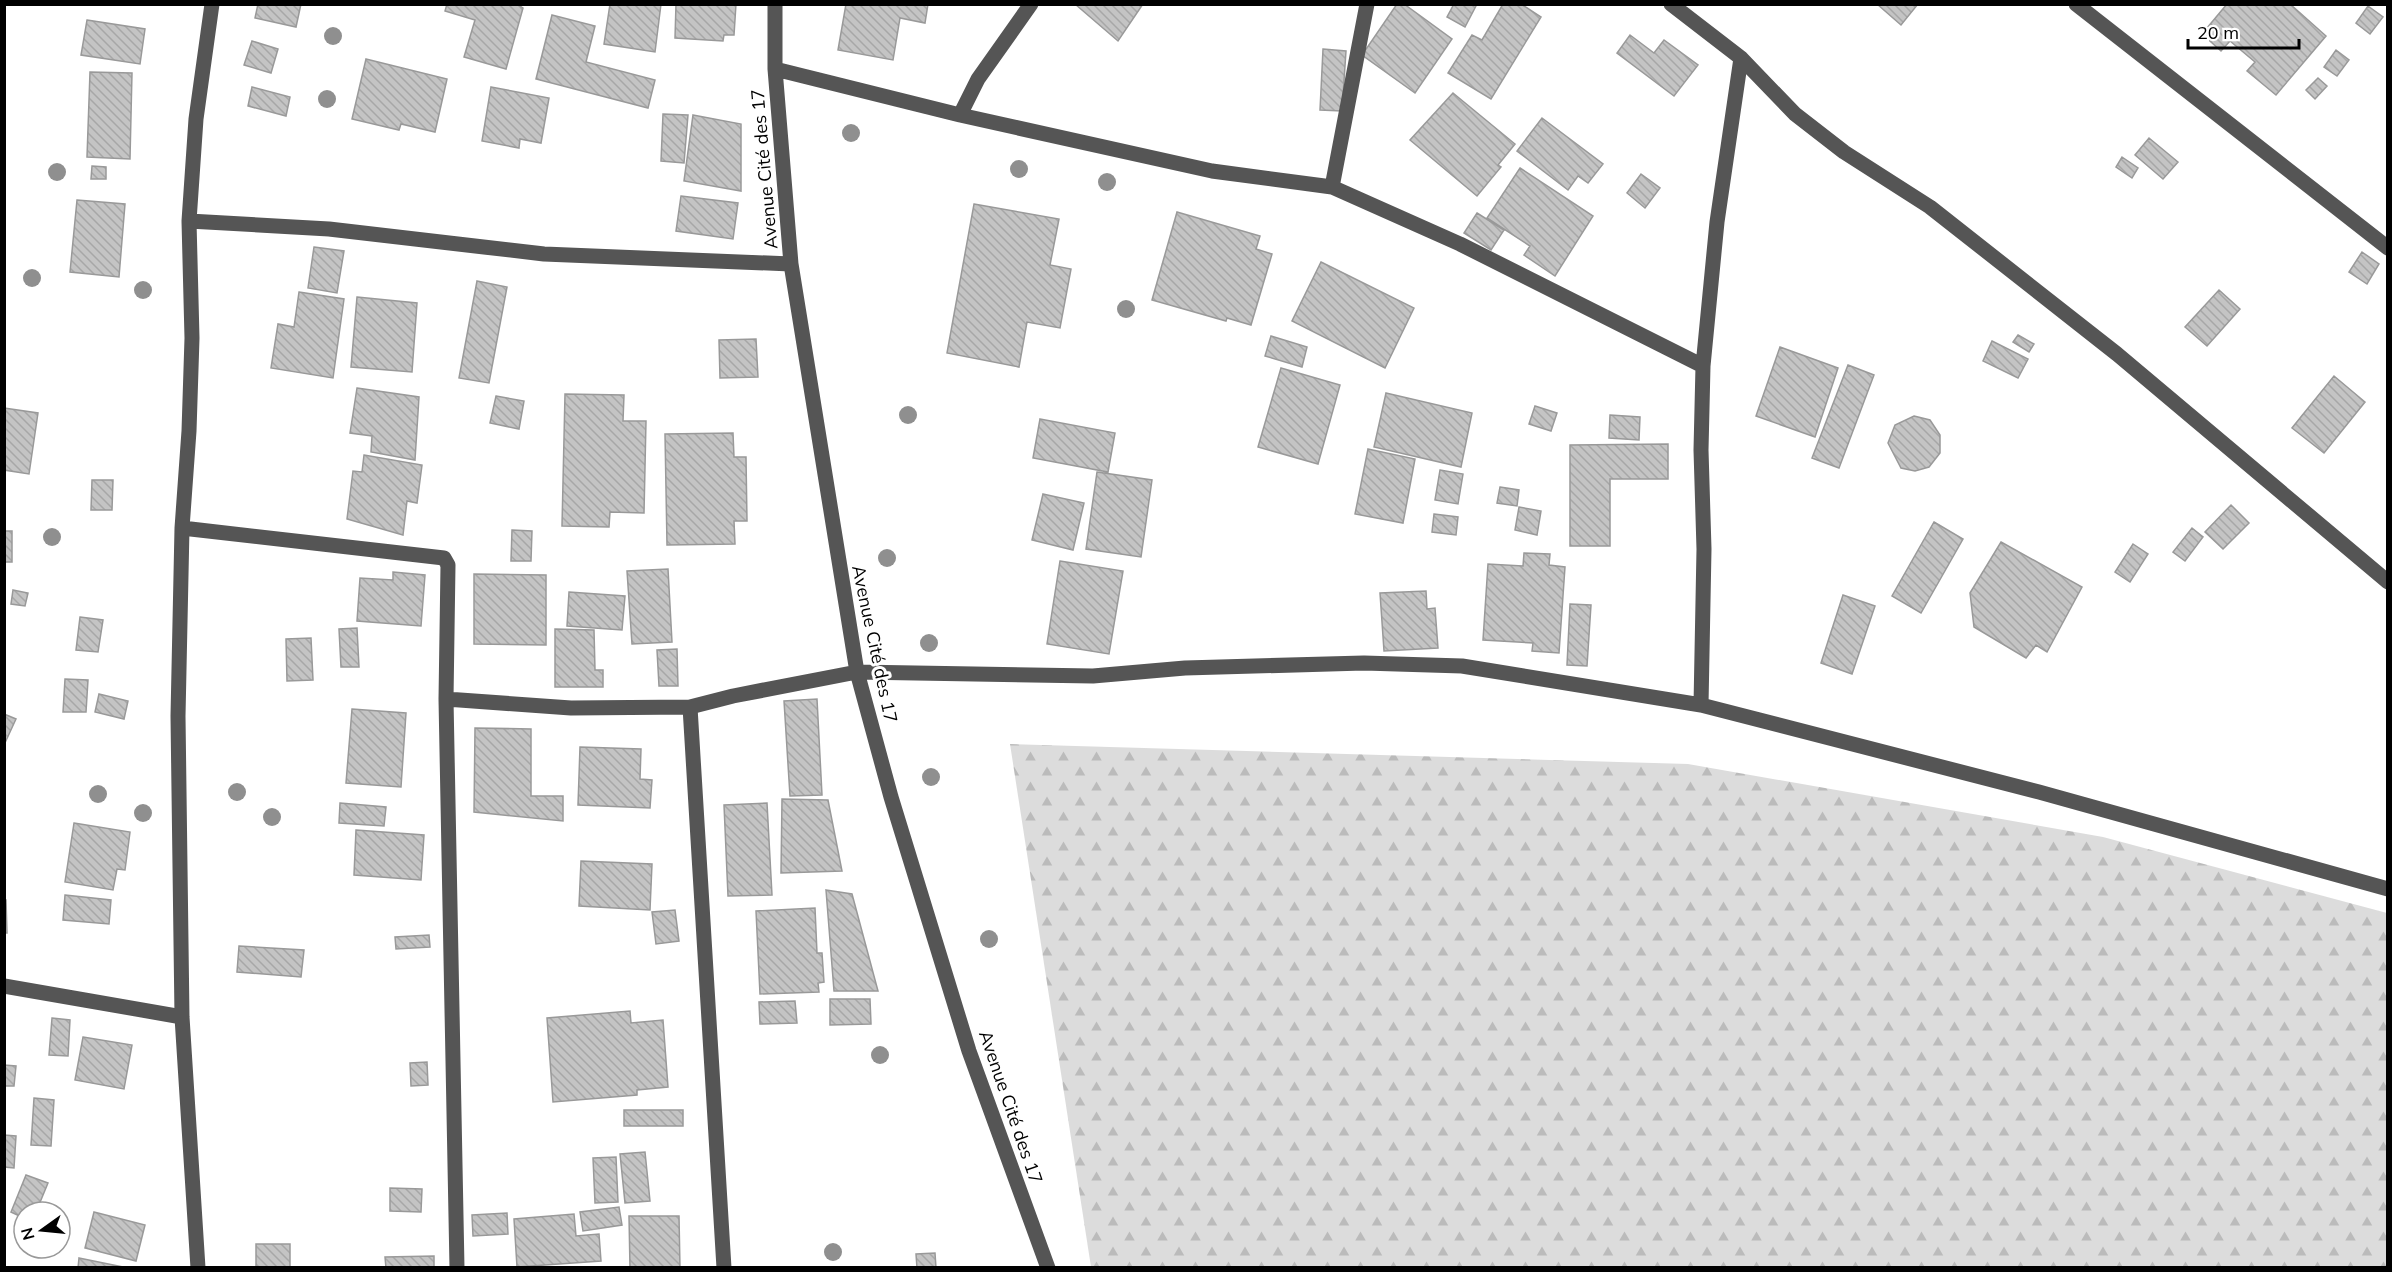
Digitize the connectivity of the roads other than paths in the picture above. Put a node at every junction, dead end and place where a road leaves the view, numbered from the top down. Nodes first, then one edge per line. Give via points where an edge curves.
1 (213, 4) edge
2 (775, 4) edge
3 (1031, 4) edge
4 (1367, 4) edge
5 (1671, 4) edge
6 (2076, 4) edge
7 (1741, 58) junction
8 (775, 69) junction
9 (960, 115) junction
10 (1332, 187) junction
11 (189, 221) junction
12 (2388, 248) edge
13 (791, 264) junction
14 (1703, 366) junction
15 (182, 528) junction
16 (2388, 582) edge
17 (857, 672) junction
18 (446, 699) junction
19 (1701, 705) junction
20 (690, 707) junction
21 (2388, 889) edge
22 (4, 986) edge
23 (182, 1017) junction
24 (198, 1268) edge
25 (456, 1268) edge
26 (724, 1268) edge
27 (1048, 1268) edge

1 - 11 street via 196,119
2 - 8 street, Avenue Cité des 17
3 - 9 street via 978,79
4 - 10 street
5 - 7 street
6 - 12 street
7 - 14 street via 1717,222
7 - 16 street via 1795,114 1844,152 1930,207 2080,325
8 - 9 street
8 - 13 street, Avenue Cité des 17
9 - 10 street via 1212,171
10 - 14 street via 1460,244
11 - 13 street via 330,229 544,254
11 - 15 street via 192,338
13 - 17 street, Avenue Cité des 17
14 - 19 street
15 - 18 street via 444,558 448,565
15 - 23 street via 178,716
17 - 19 street via 1093,676 1185,668 1364,663 1462,666
17 - 20 street
17 - 27 street, Avenue Cité des 17 via 969,1052
18 - 20 street via 571,708
18 - 25 street
19 - 21 street via 2039,792
20 - 26 street
22 - 23 street
23 - 24 street

